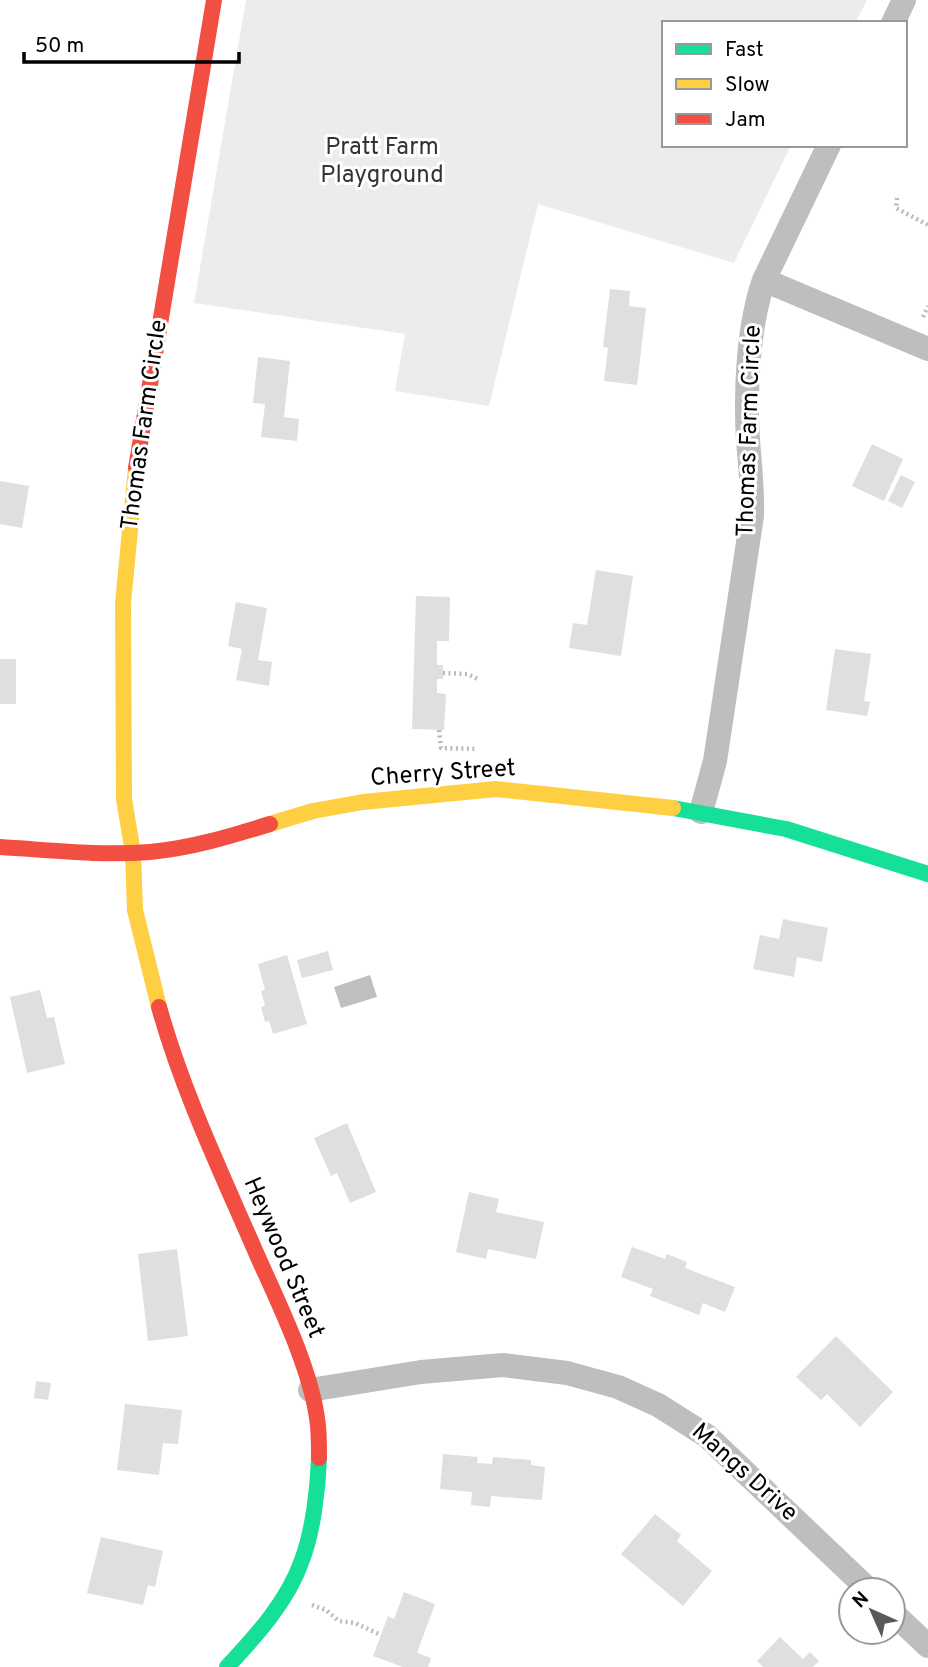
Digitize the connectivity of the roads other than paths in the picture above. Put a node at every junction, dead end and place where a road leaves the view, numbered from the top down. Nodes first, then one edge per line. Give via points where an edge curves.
1 (214, 0) edge
2 (904, 0) edge
3 (894, 21) edge
4 (828, 147) edge
5 (764, 279) junction
6 (928, 349) edge
7 (701, 813) junction
8 (0, 847) edge
9 (133, 853) junction
10 (928, 874) edge
11 (310, 1390) junction
12 (854, 1576) edge
13 (907, 1626) edge
14 (928, 1646) edge
15 (227, 1667) edge

1 - 9 street, Thomas Farm Circle via 138,449 129,529 122,729 124,799
2 - 3 street
4 - 5 street, Thomas Farm Circle
5 - 6 street
5 - 7 street, Thomas Farm Circle via 752,323 747,416 752,516 715,761
7 - 9 street, Cherry Street via 527,791 469,790 313,811 203,844
7 - 10 street, Cherry Street via 786,829
8 - 9 street, Cherry Street
9 - 11 street, Heywood Street via 140,937 167,1036 203,1131 287,1321
11 - 12 street, Mangs Drive via 421,1372 503,1365 567,1373 618,1387 658,1405 707,1436
11 - 15 street, Heywood Street via 318,1424 319,1461 302,1562 258,1634
13 - 14 street

